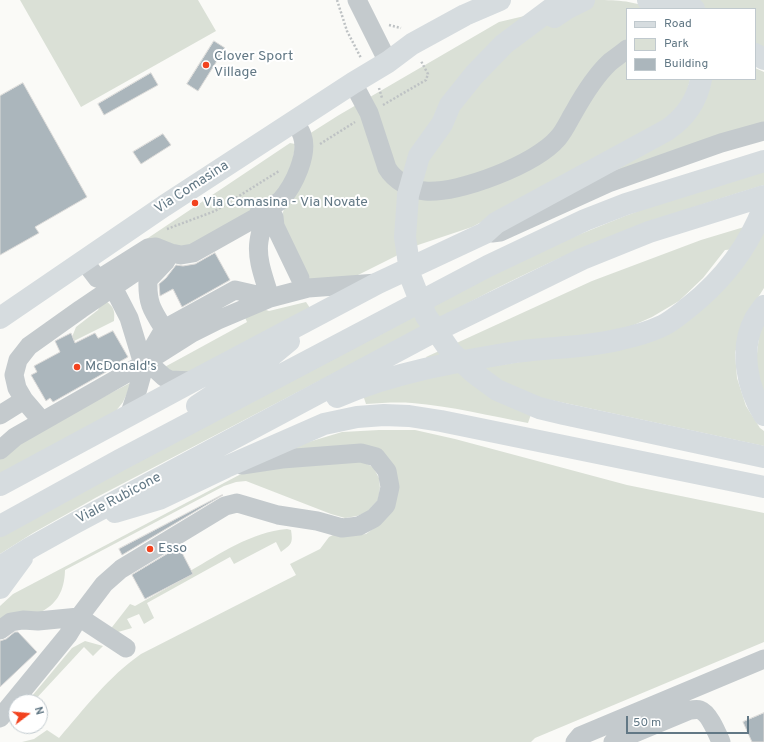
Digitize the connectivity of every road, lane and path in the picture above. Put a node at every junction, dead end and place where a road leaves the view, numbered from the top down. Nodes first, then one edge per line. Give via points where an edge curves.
1 (337, 0) edge
2 (358, 0) edge
3 (501, 0) edge
4 (563, 0) edge
5 (584, 0) edge
6 (648, 0) edge
7 (681, 0) edge
8 (665, 8) edge
9 (693, 8) edge
10 (385, 24) dead end
11 (405, 31) dead end
12 (626, 50) edge
13 (363, 61) dead end
14 (388, 62) junction
15 (427, 71) dead end
16 (701, 80) edge
17 (353, 83) junction
18 (379, 88) dead end
19 (372, 111) junction
20 (295, 121) junction
21 (442, 124) junction
22 (764, 131) edge
23 (302, 156) junction
24 (764, 161) edge
25 (764, 196) edge
26 (764, 206) edge
27 (269, 209) junction
28 (160, 231) dead end
29 (485, 233) junction
30 (171, 253) junction
31 (84, 261) junction
32 (300, 278) dead end
33 (378, 283) junction
34 (113, 287) junction
35 (270, 298) junction
36 (764, 306) edge
37 (326, 311) junction
38 (0, 318) edge
39 (164, 329) junction
40 (143, 364) junction
41 (193, 381) junction
42 (24, 400) junction
43 (0, 415) edge
44 (764, 415) edge
45 (129, 416) junction
46 (42, 421) junction
47 (240, 435) junction
48 (0, 450) edge
49 (764, 457) edge
50 (226, 467) junction
51 (0, 485) edge
52 (764, 487) edge
53 (55, 495) junction
54 (75, 523) junction
55 (0, 526) edge
56 (30, 548) junction
57 (0, 567) edge
58 (0, 588) edge
59 (79, 617) junction
60 (0, 630) edge
61 (126, 648) dead end
62 (764, 659) edge
63 (0, 718) edge
64 (575, 742) edge
65 (613, 742) edge
66 (721, 742) edge

1 - 13 path via 347,32
2 - 14 street
3 - 14 main road, Via Comasina via 470,24 416,53
4 - 21 main road via 498,50 450,105
5 - 21 main road via 559,13 516,47 458,113
6 - 8 main road
7 - 9 main road
10 - 11 path
12 - 19 street via 593,81 559,138 537,156 501,174 449,190 423,191 395,179 387,168
14 - 17 main road, Via Comasina
15 - 19 path via 428,77 423,83
16 - 29 main road via 692,104 684,116 673,125 496,223
17 - 19 street
17 - 20 main road, Via Comasina
18 - 19 path via 382,97
19 - 23 path
20 - 23 street via 302,136
20 - 31 main road, Via Comasina via 169,202
21 - 49 main road via 419,156 408,195 406,237 411,278 426,316 451,352 497,390 539,408
22 - 29 street via 721,143 608,183 500,232
23 - 27 street via 300,168 292,185 280,201
23 - 28 path via 215,211
24 - 53 main road via 626,204 541,240
25 - 47 main road via 649,232 582,259 433,332
26 - 47 main road via 751,235 714,285 676,317 648,332 620,340 511,353 390,377 361,386 284,420
27 - 30 street via 261,208 257,217 193,253
27 - 32 street
27 - 35 street via 258,243 259,261
29 - 33 main road
30 - 31 street via 148,248 97,278
30 - 34 street via 146,265
30 - 39 street via 148,280 150,307
31 - 38 main road, Via Comasina
33 - 35 street via 308,288
33 - 37 main road
34 - 40 street via 129,318
34 - 42 street via 29,346 18,360 14,375 17,388
35 - 39 street via 235,290
35 - 40 street via 192,332
36 - 44 main road via 755,319 746,355 753,393
37 - 41 main road
37 - 53 main road via 266,360 213,396
39 - 40 street
40 - 41 street via 153,367 170,380
40 - 45 street
40 - 46 street
41 - 45 main road
42 - 43 street
42 - 46 street
45 - 51 main road
46 - 48 street via 14,437
47 - 54 main road, Viale Rubicone
50 - 52 main road via 324,424 357,417 384,415 409,416 448,423
50 - 54 main road via 159,499
50 - 59 street via 282,459 361,453 376,457 387,471 390,487 386,505 374,518 359,526 342,528 278,515 237,503 225,506 121,569 104,584
53 - 55 main road
54 - 56 main road, Viale Rubicone
56 - 57 main road, Viale Rubicone
56 - 58 main road
59 - 60 street via 23,620 12,622
59 - 61 street
59 - 63 street via 68,635
62 - 64 street via 580,736
65 - 66 street via 690,710 700,710 707,716

